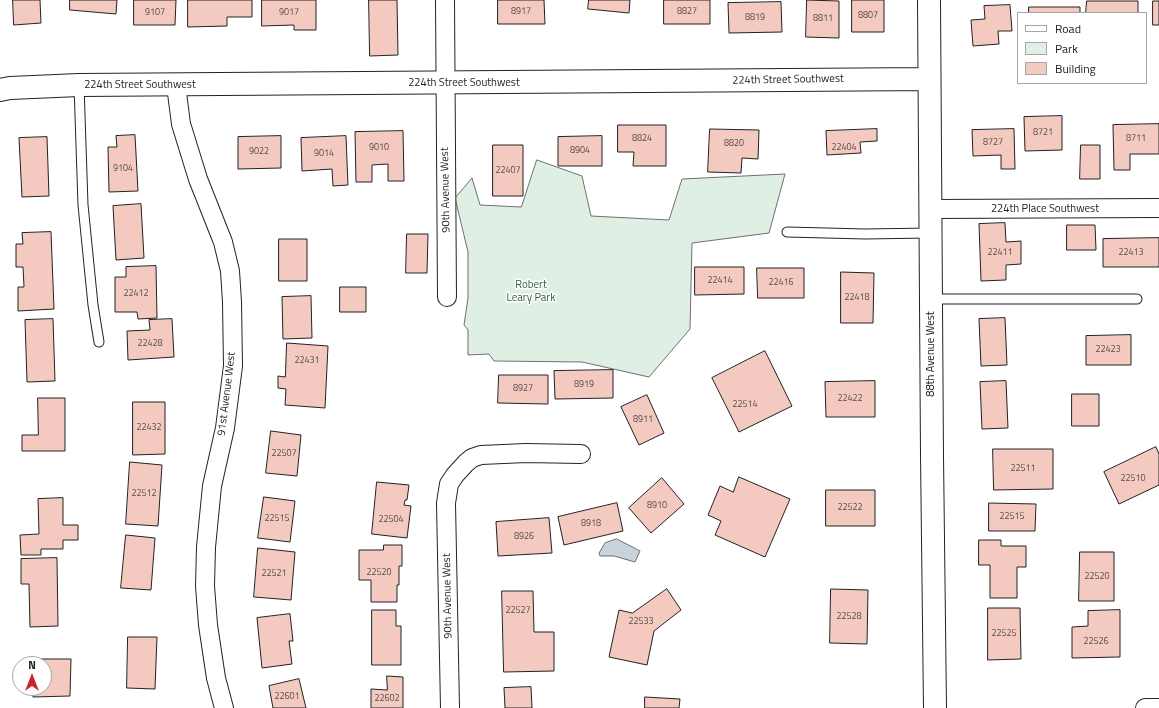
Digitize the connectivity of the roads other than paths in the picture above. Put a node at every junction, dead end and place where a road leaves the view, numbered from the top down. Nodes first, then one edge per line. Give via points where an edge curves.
1 (445, 0) edge
2 (929, 0) edge
3 (929, 79) junction
4 (445, 83) junction
5 (79, 85) junction
6 (176, 85) junction
7 (0, 90) edge
8 (1159, 208) edge
9 (931, 209) junction
10 (787, 232) dead end
11 (930, 233) junction
12 (448, 297) dead end
13 (930, 299) junction
14 (1137, 299) dead end
15 (99, 342) dead end
16 (581, 454) dead end
17 (224, 708) edge
18 (450, 708) edge
19 (935, 708) edge
20 (1145, 708) edge
21 (1159, 708) edge

1 - 4 street
2 - 3 street, 88th Avenue West
3 - 4 street, 224th Street Southwest
3 - 9 street, 88th Avenue West
4 - 6 street, 224th Street Southwest
4 - 12 street, 90th Avenue West
5 - 6 street, 224th Street Southwest
5 - 7 street, 224th Street Southwest
5 - 15 lane via 83,205 92,305
6 - 17 street, 91st Avenue West via 181,124 198,179 223,242 230,271 233,366 225,428 212,486 205,586 216,678
8 - 9 street, 224th Place Southwest
9 - 11 street, 88th Avenue West
10 - 11 lane
11 - 13 street, 88th Avenue West
13 - 14 lane
13 - 19 street, 88th Avenue West
16 - 18 street, 90th Avenue West via 481,455 466,462 449,484 446,503
20 - 21 street

